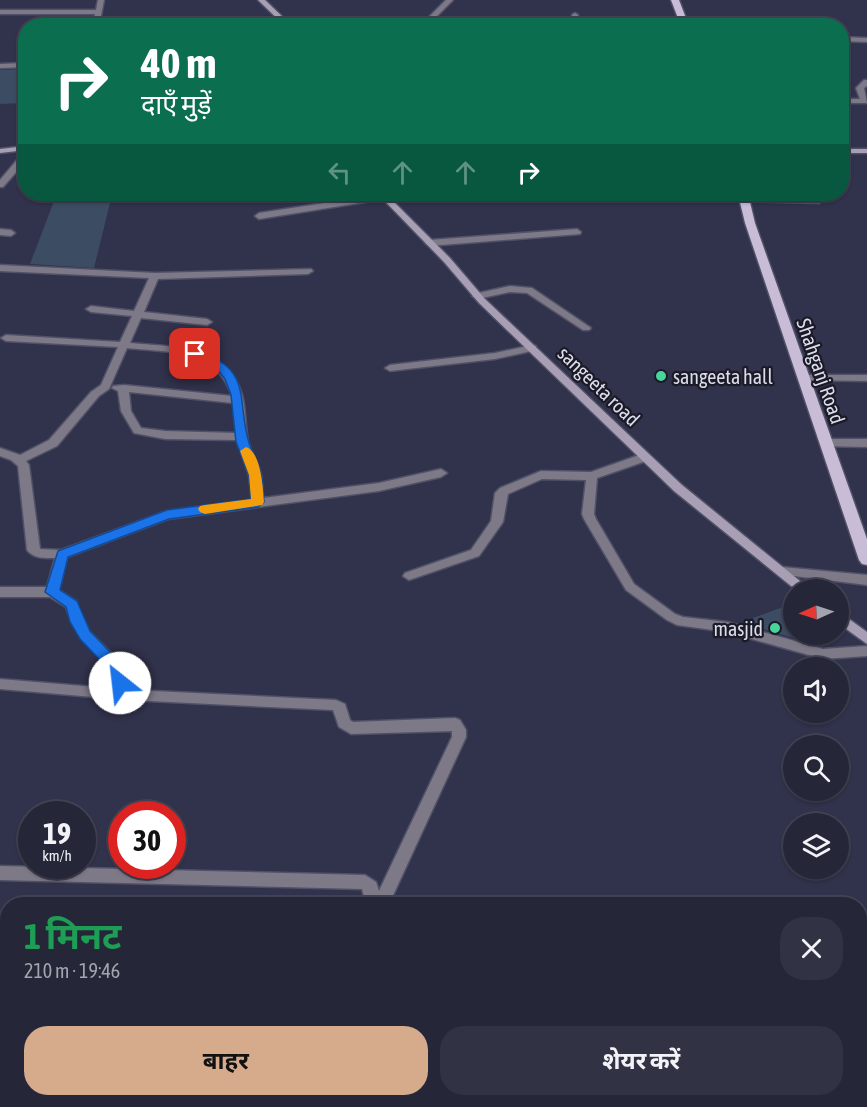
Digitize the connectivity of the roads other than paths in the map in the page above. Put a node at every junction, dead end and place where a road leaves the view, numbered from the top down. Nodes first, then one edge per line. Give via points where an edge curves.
1 (102, 0) edge
2 (261, 0) edge
3 (450, 0) edge
4 (675, 0) edge
5 (0, 12) edge
6 (100, 12) junction
7 (98, 18) edge
8 (281, 18) edge
9 (431, 18) edge
10 (682, 18) edge
11 (849, 39) edge
12 (867, 40) edge
13 (18, 65) edge
14 (0, 66) edge
15 (867, 82) edge
16 (849, 101) edge
17 (18, 149) edge
18 (0, 151) edge
19 (849, 151) edge
20 (867, 152) edge
21 (18, 164) edge
22 (0, 185) edge
23 (344, 201) edge
24 (390, 201) edge
25 (745, 201) edge
26 (259, 216) dead end
27 (0, 232) edge
28 (577, 232) dead end
29 (11, 233) dead end
30 (429, 243) junction
31 (0, 268) edge
32 (308, 271) dead end
33 (155, 276) junction
34 (477, 296) junction
35 (91, 309) dead end
36 (139, 314) junction
37 (207, 322) dead end
38 (586, 328) dead end
39 (6, 338) dead end
40 (126, 345) junction
41 (532, 348) junction
42 (390, 368) dead end
43 (803, 378) junction
44 (867, 378) edge
45 (105, 387) junction
46 (124, 388) junction
47 (238, 399) junction
48 (242, 437) junction
49 (867, 443) edge
50 (825, 444) junction
51 (0, 452) edge
52 (645, 457) junction
53 (20, 460) junction
54 (441, 474) dead end
55 (592, 476) junction
56 (258, 502) junction
57 (62, 554) junction
58 (867, 560) edge
59 (782, 571) junction
60 (409, 576) dead end
61 (792, 579) edge
62 (867, 580) edge
63 (0, 592) edge
64 (52, 592) junction
65 (849, 625) edge
66 (867, 639) edge
67 (867, 651) edge
68 (0, 684) edge
69 (129, 695) junction
70 (0, 873) edge
71 (373, 897) edge
72 (384, 897) edge

1 - 6 street
2 - 8 main road
3 - 9 street
4 - 10 main road
5 - 6 street
6 - 7 street
11 - 12 street
13 - 14 street
15 - 16 street via 860,88 865,101
17 - 18 main road
19 - 20 main road
21 - 22 street
23 - 26 street
24 - 30 main road, sangeeta road
25 - 43 main road, Shahganj Road
27 - 29 street
28 - 30 street
30 - 34 main road, sangeeta road
31 - 33 street
32 - 33 street
33 - 36 street
34 - 38 street via 510,289 529,290
34 - 41 main road, sangeeta road
35 - 36 street
36 - 37 street
36 - 40 street
39 - 40 street
40 - 45 street
40 - 47 street via 210,359 230,378
41 - 42 street
41 - 52 main road, sangeeta road
43 - 44 street
43 - 50 main road, Shahganj Road
45 - 46 street
45 - 53 street via 53,443
46 - 47 street
46 - 48 street via 122,403 138,431
47 - 48 street
48 - 56 street via 255,475
49 - 50 street
50 - 58 main road, Shahganj Road
51 - 53 street
52 - 55 street
52 - 59 main road, sangeeta road
53 - 57 street via 33,550
54 - 56 street via 379,487
55 - 60 street via 541,475 504,491 497,522 475,553
55 - 67 street via 590,519 630,587 671,618 728,627 823,654
56 - 57 street via 167,515
57 - 64 street
59 - 61 main road, sangeeta road
59 - 62 street
63 - 64 street
64 - 69 street via 72,604 85,635 109,660
65 - 66 main road
68 - 69 street
69 - 72 street via 336,705 344,723 351,728 452,723 458,727 459,737
70 - 71 street via 365,882 371,887

